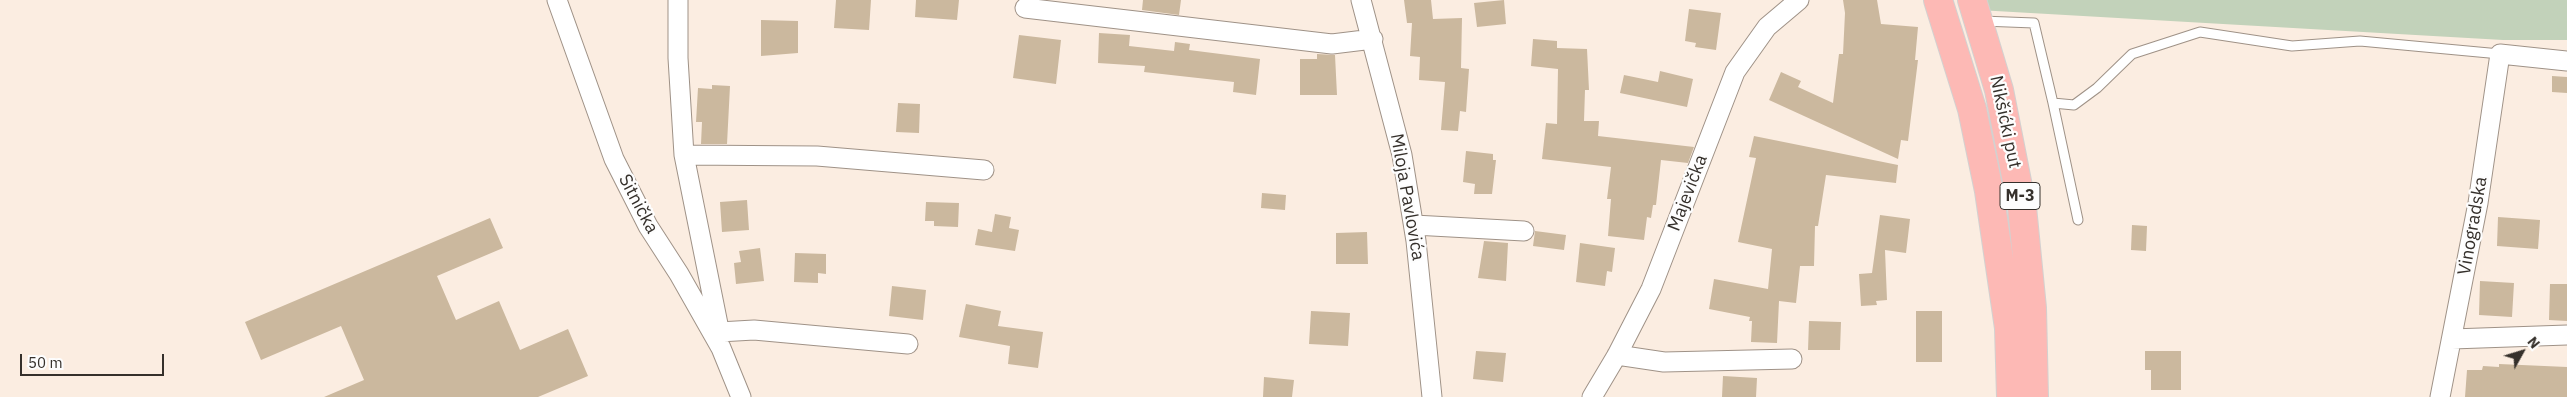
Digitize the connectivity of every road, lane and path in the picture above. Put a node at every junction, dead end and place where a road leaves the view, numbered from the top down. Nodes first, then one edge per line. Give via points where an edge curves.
1 (557, 0) edge
2 (678, 0) edge
3 (1361, 0) edge
4 (1799, 0) edge
5 (1938, 0) edge
6 (1024, 8) dead end
7 (1976, 10) edge
8 (1374, 39) junction
9 (2500, 54) junction
10 (2567, 61) edge
11 (2054, 103) junction
12 (684, 155) junction
13 (984, 170) dead end
14 (2078, 220) dead end
15 (1414, 225) junction
16 (1524, 231) dead end
17 (2567, 335) edge
18 (2452, 339) junction
19 (720, 340) junction
20 (908, 344) dead end
21 (1617, 355) junction
22 (1792, 359) dead end
23 (741, 397) edge
24 (1432, 397) edge
25 (1592, 397) edge
26 (2011, 397) edge
27 (2034, 397) edge
28 (2440, 397) edge

1 - 19 street, Sitnička via 614,159 648,226
2 - 12 street
3 - 8 street, Miloja Pavlovića
4 - 21 street, Majevička via 1767,27 1735,72 1651,289
5 - 26 main road via 1972,109 1989,191 2009,328
6 - 8 street via 1332,44
7 - 11 lane via 2034,24
7 - 27 main road, Nikšićki put / M-3 via 2004,111 2022,207 2032,308
8 - 15 street, Miloja Pavlovića via 1402,155
9 - 10 street
9 - 11 lane via 2360,41 2292,46 2200,32 2132,54 2074,105
9 - 18 street, Vinogradska via 2478,203
11 - 14 lane
12 - 13 street via 817,156
12 - 19 street
15 - 16 street
15 - 24 street, Miloja Pavlovića
17 - 18 street
18 - 28 street, Vinogradska
19 - 20 street via 754,330
19 - 23 street, Sitnička
21 - 22 street via 1664,362
21 - 25 street, Majevička

